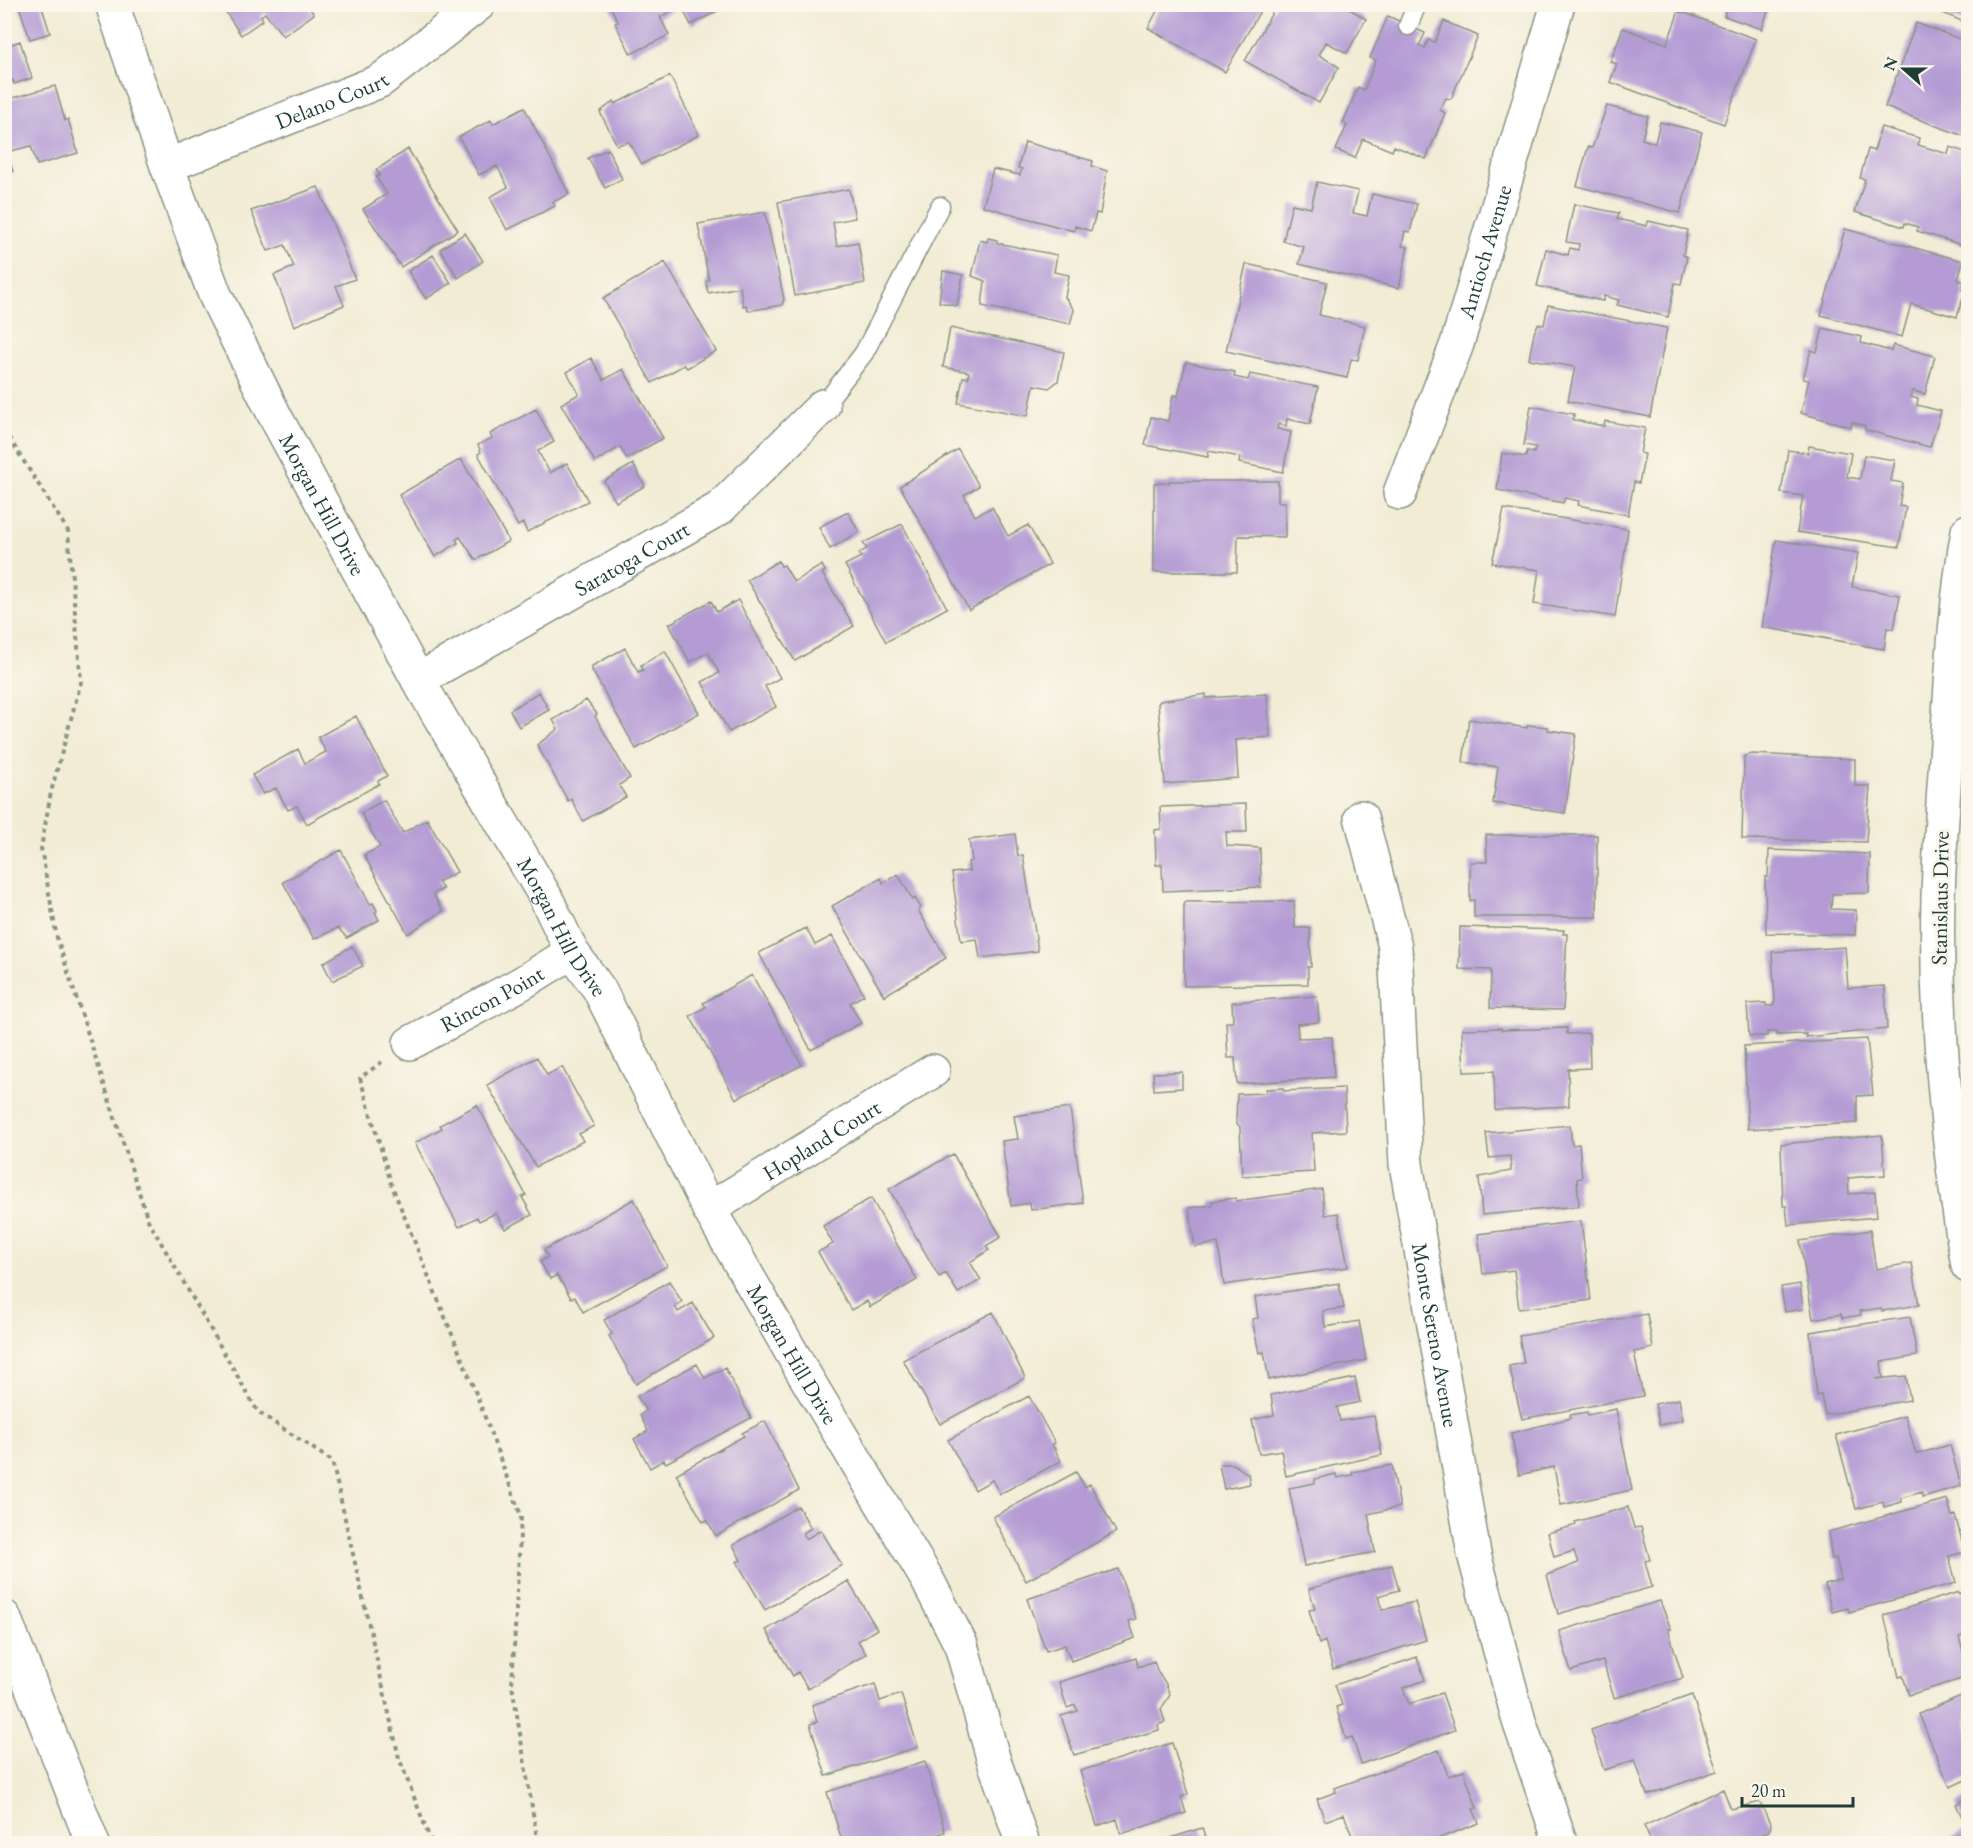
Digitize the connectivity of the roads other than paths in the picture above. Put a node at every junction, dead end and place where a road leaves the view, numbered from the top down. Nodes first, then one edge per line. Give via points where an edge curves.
1 (112, 4) edge
2 (479, 4) edge
3 (1417, 4) edge
4 (1548, 8) edge
5 (1408, 26) dead end
6 (167, 166) junction
7 (940, 206) dead end
8 (823, 406) joint
9 (1400, 493) dead end
10 (1968, 531) edge
11 (418, 680) junction
12 (1361, 817) dead end
13 (572, 952) junction
14 (410, 1043) road end
15 (933, 1071) dead end
16 (710, 1209) junction
17 (1968, 1266) edge
18 (4, 1617) edge
19 (93, 1844) edge
20 (1023, 1844) edge
21 (1561, 1844) edge

1 - 6 street, Morgan Hill Drive
2 - 6 street, Delano Court via 380,81
3 - 5 lane
4 - 9 street, Antioch Avenue via 1457,344
6 - 11 street, Morgan Hill Drive via 215,295 275,416
7 - 8 lane via 864,353
8 - 11 street, Saratoga Court via 720,508
10 - 17 street, Stanislaus Drive via 1950,674 1938,899 1948,1119
11 - 13 street, Morgan Hill Drive via 545,896
12 - 21 street, Monte Sereno Avenue via 1395,947 1406,1164 1474,1554 1520,1721
13 - 14 street, Rincon Point
13 - 16 street, Morgan Hill Drive via 599,989
15 - 16 street, Hopland Court
16 - 20 street, Morgan Hill Drive via 927,1579 961,1645
18 - 19 street

